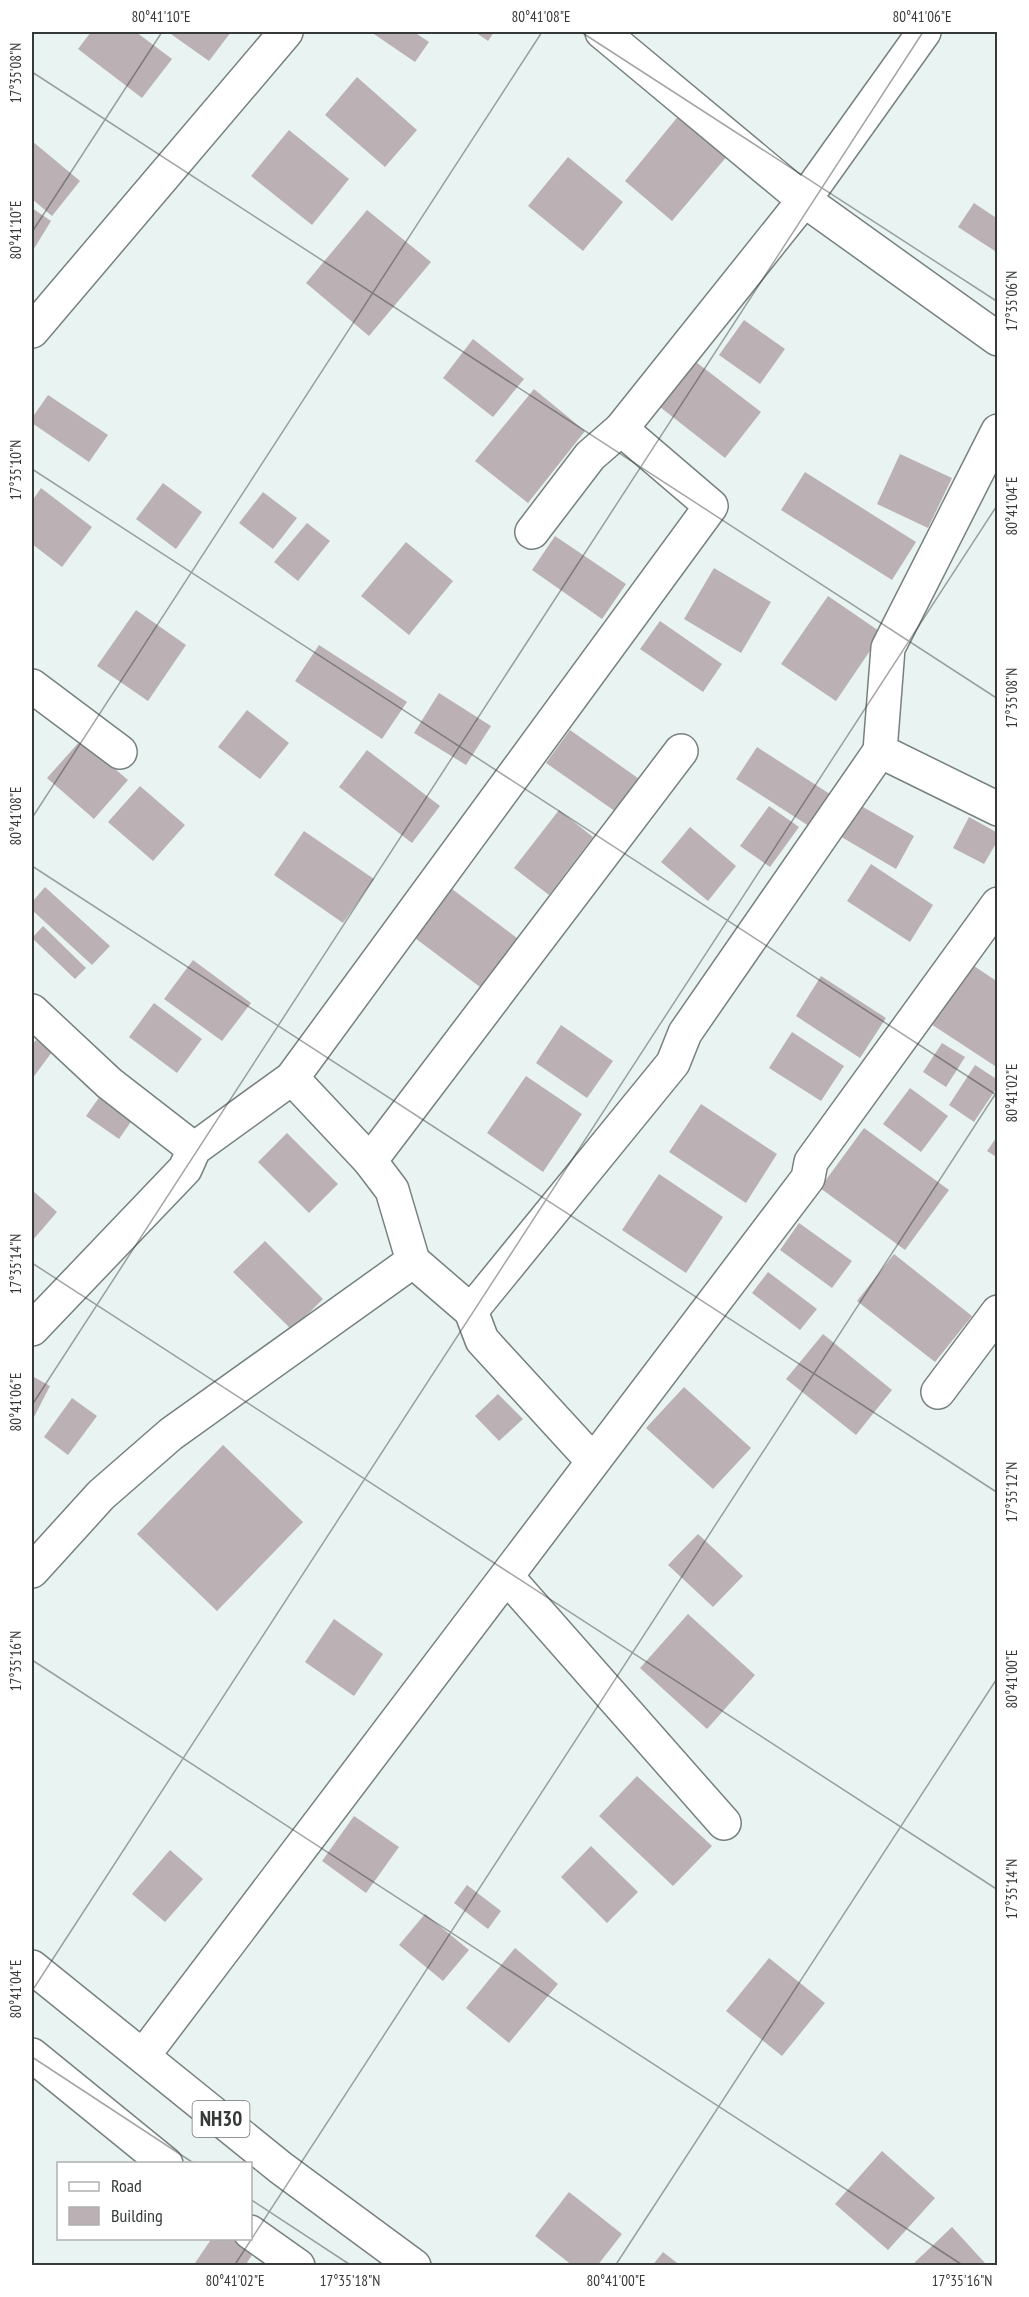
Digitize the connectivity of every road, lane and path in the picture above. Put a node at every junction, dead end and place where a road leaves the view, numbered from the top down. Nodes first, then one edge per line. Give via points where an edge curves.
1 (286, 32) edge
2 (602, 32) edge
3 (924, 32) edge
4 (804, 200) junction
5 (32, 331) edge
6 (998, 339) edge
7 (621, 429) junction
8 (998, 432) edge
9 (532, 532) dead end
10 (32, 687) edge
11 (681, 751) dead end
12 (880, 751) junction
13 (120, 752) dead end
14 (998, 809) edge
15 (998, 904) edge
16 (32, 1011) edge
17 (292, 1078) junction
18 (194, 1149) junction
19 (370, 1161) junction
20 (413, 1261) junction
21 (471, 1311) junction
22 (998, 1312) edge
23 (32, 1329) edge
24 (938, 1392) dead end
25 (592, 1460) junction
26 (32, 1571) edge
27 (507, 1577) junction
28 (724, 1823) dead end
29 (32, 1967) edge
30 (32, 2055) edge
31 (143, 2056) junction
32 (165, 2162) edge
33 (252, 2233) edge
34 (298, 2265) edge
35 (414, 2265) edge

1 - 5 main road
2 - 4 main road
3 - 4 main road
4 - 6 main road
4 - 7 main road
7 - 9 main road via 590,456
7 - 17 main road via 711,506
8 - 12 main road via 888,648
10 - 13 main road
11 - 19 main road
12 - 14 main road
12 - 21 main road via 685,1033 673,1063
15 - 25 main road via 811,1162 808,1178
16 - 18 main road via 109,1083
17 - 18 main road
17 - 19 main road
18 - 23 main road via 185,1169
19 - 20 main road via 392,1190
20 - 21 main road
20 - 26 main road via 171,1434 101,1496
21 - 25 main road via 482,1340
22 - 24 main road
25 - 27 main road
27 - 28 main road
27 - 31 main road
29 - 31 main road, NH30
30 - 32 main road
31 - 35 main road, NH30 via 281,2168
33 - 34 main road

